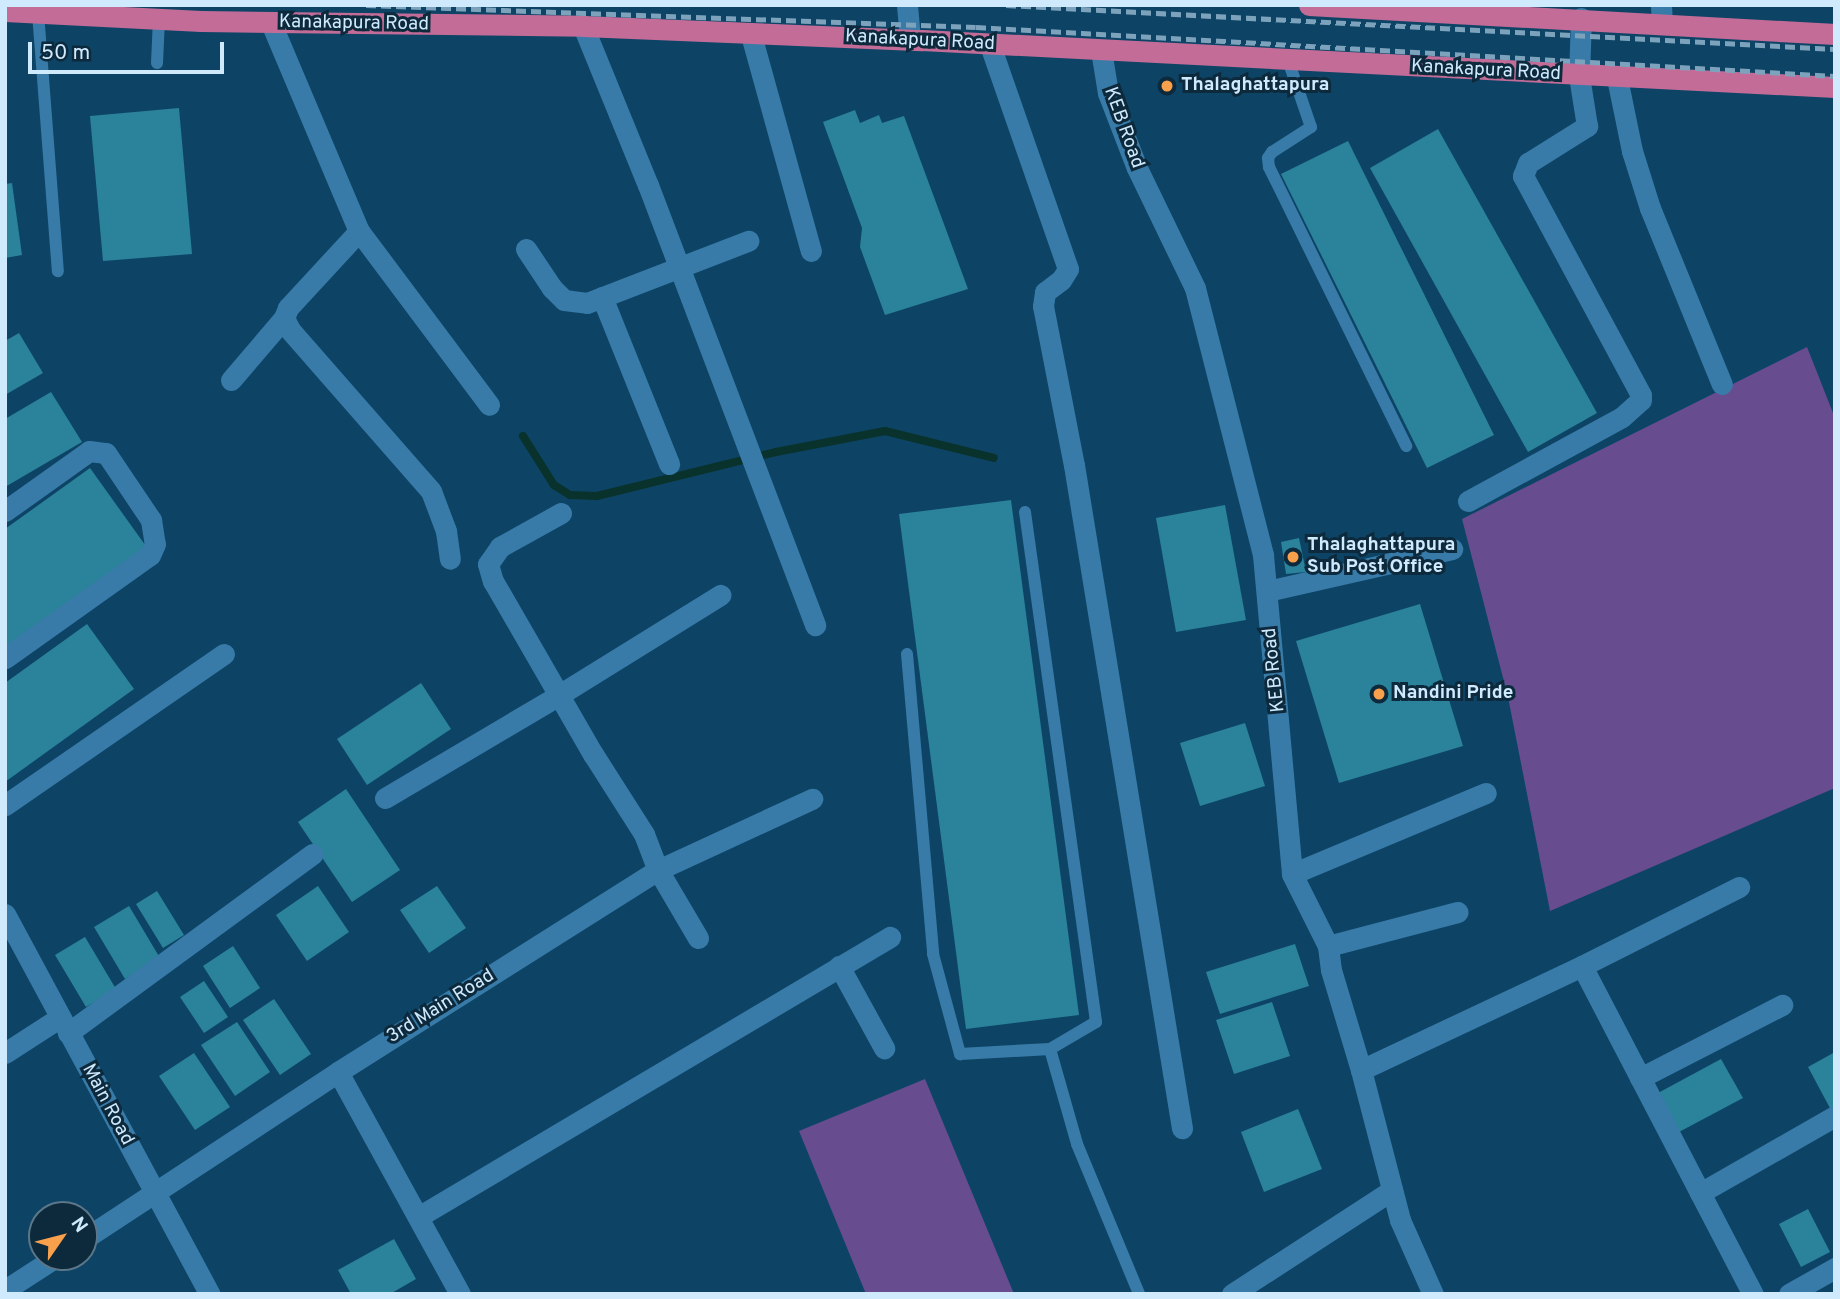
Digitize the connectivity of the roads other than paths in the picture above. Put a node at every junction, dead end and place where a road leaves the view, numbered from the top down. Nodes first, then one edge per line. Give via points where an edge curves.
1 (907, 5) edge
2 (1309, 5) edge
3 (1428, 9) edge
4 (5, 11) edge
5 (38, 13) junction
6 (1662, 15) edge
7 (1581, 18) junction
8 (159, 19) junction
9 (271, 23) junction
10 (583, 26) junction
11 (1835, 34) edge
12 (751, 35) junction
13 (910, 40) junction
14 (990, 45) junction
15 (1101, 50) junction
16 (1288, 60) junction
17 (157, 63) dead end
18 (1579, 76) junction
19 (1617, 78) junction
20 (1835, 88) edge
21 (359, 230) junction
22 (748, 241) dead end
23 (526, 250) dead end
24 (811, 251) dead end
25 (679, 266) junction
26 (58, 271) dead end
27 (602, 297) junction
28 (285, 318) junction
29 (231, 380) dead end
30 (1721, 384) dead end
31 (489, 405) dead end
32 (1406, 446) dead end
33 (669, 464) dead end
34 (1468, 501) dead end
35 (5, 511) edge
36 (1025, 512) dead end
37 (561, 513) dead end
38 (1452, 549) dead end
39 (450, 559) dead end
40 (1267, 591) junction
41 (720, 595) dead end
42 (815, 625) dead end
43 (224, 654) dead end
44 (906, 654) dead end
45 (5, 659) edge
46 (559, 695) junction
47 (1486, 793) dead end
48 (385, 797) dead end
49 (812, 799) dead end
50 (5, 806) edge
51 (313, 854) dead end
52 (658, 870) junction
53 (1292, 874) junction
54 (1739, 887) dead end
55 (1458, 912) dead end
56 (5, 915) edge
57 (890, 937) dead end
58 (698, 938) dead end
59 (1328, 946) junction
60 (839, 966) junction
61 (1582, 966) junction
62 (1782, 1005) dead end
63 (63, 1026) junction
64 (884, 1048) dead end
65 (1051, 1049) junction
66 (5, 1053) edge
67 (1362, 1070) junction
68 (338, 1072) junction
69 (1640, 1079) junction
70 (1835, 1116) edge
71 (1182, 1128) dead end
72 (1392, 1190) junction
73 (154, 1193) junction
74 (1700, 1193) junction
75 (418, 1217) junction
76 (98, 1230) edge
77 (1835, 1268) edge
78 (34, 1271) edge
79 (5, 1290) edge
80 (210, 1294) edge
81 (460, 1294) edge
82 (1139, 1294) edge
83 (1232, 1294) edge
84 (1433, 1294) edge
85 (1753, 1294) edge
86 (1789, 1294) edge

1 - 13 street
2 - 3 highway
3 - 7 highway
4 - 5 highway, Kanakapura Road
5 - 8 highway, Kanakapura Road
5 - 26 lane
6 - 7 highway
6 - 11 highway
7 - 18 street
8 - 9 highway, Kanakapura Road
8 - 17 lane
9 - 10 highway, Kanakapura Road
9 - 21 street
10 - 12 highway, Kanakapura Road
10 - 25 street
12 - 13 highway, Kanakapura Road
12 - 24 street
13 - 14 highway, Kanakapura Road
14 - 15 highway, Kanakapura Road
14 - 71 street via 1068,269 1067,275 1045,292 1043,306 1074,465
15 - 16 highway, Kanakapura Road
15 - 40 street, KEB Road via 1108,93 1132,156 1195,288 1264,555
16 - 18 highway, Kanakapura Road
16 - 32 lane via 1311,127 1272,152 1269,167
18 - 19 highway, Kanakapura Road
18 - 34 street via 1587,125 1528,163 1523,176 1641,400 1622,417
19 - 20 highway, Kanakapura Road
19 - 30 street via 1641,181
21 - 28 street via 288,308
21 - 31 street
22 - 25 street
23 - 27 street via 565,299 587,303
25 - 27 street
25 - 42 street
27 - 33 street
28 - 29 street
28 - 39 street via 290,330 431,491 446,531
35 - 45 street via 89,451 106,453 151,520 155,544 150,555
36 - 65 lane via 1096,1022
37 - 46 street via 500,547 488,565
38 - 40 street
40 - 53 street, KEB Road
41 - 46 street
43 - 50 street
44 - 65 lane via 933,954 960,1054
46 - 48 street
46 - 52 street via 644,834
47 - 53 street
49 - 52 street, 3rd Main Road
51 - 63 street
52 - 58 street
52 - 68 street, 3rd Main Road
53 - 59 street, KEB Road
54 - 61 street
55 - 59 street
56 - 63 street, Main Road
57 - 60 street
59 - 67 street, KEB Road
60 - 64 street
60 - 75 street
61 - 67 street
61 - 69 street
62 - 69 street
63 - 66 street
63 - 73 street, Main Road
65 - 82 lane via 1077,1144
67 - 72 street, KEB Road
68 - 73 street, 3rd Main Road
68 - 75 street
69 - 74 street
70 - 74 street
72 - 83 street
72 - 84 street, KEB Road via 1400,1220
73 - 76 street, 3rd Main Road
73 - 80 street, Main Road
74 - 85 street
75 - 81 street
77 - 86 street
78 - 79 street

